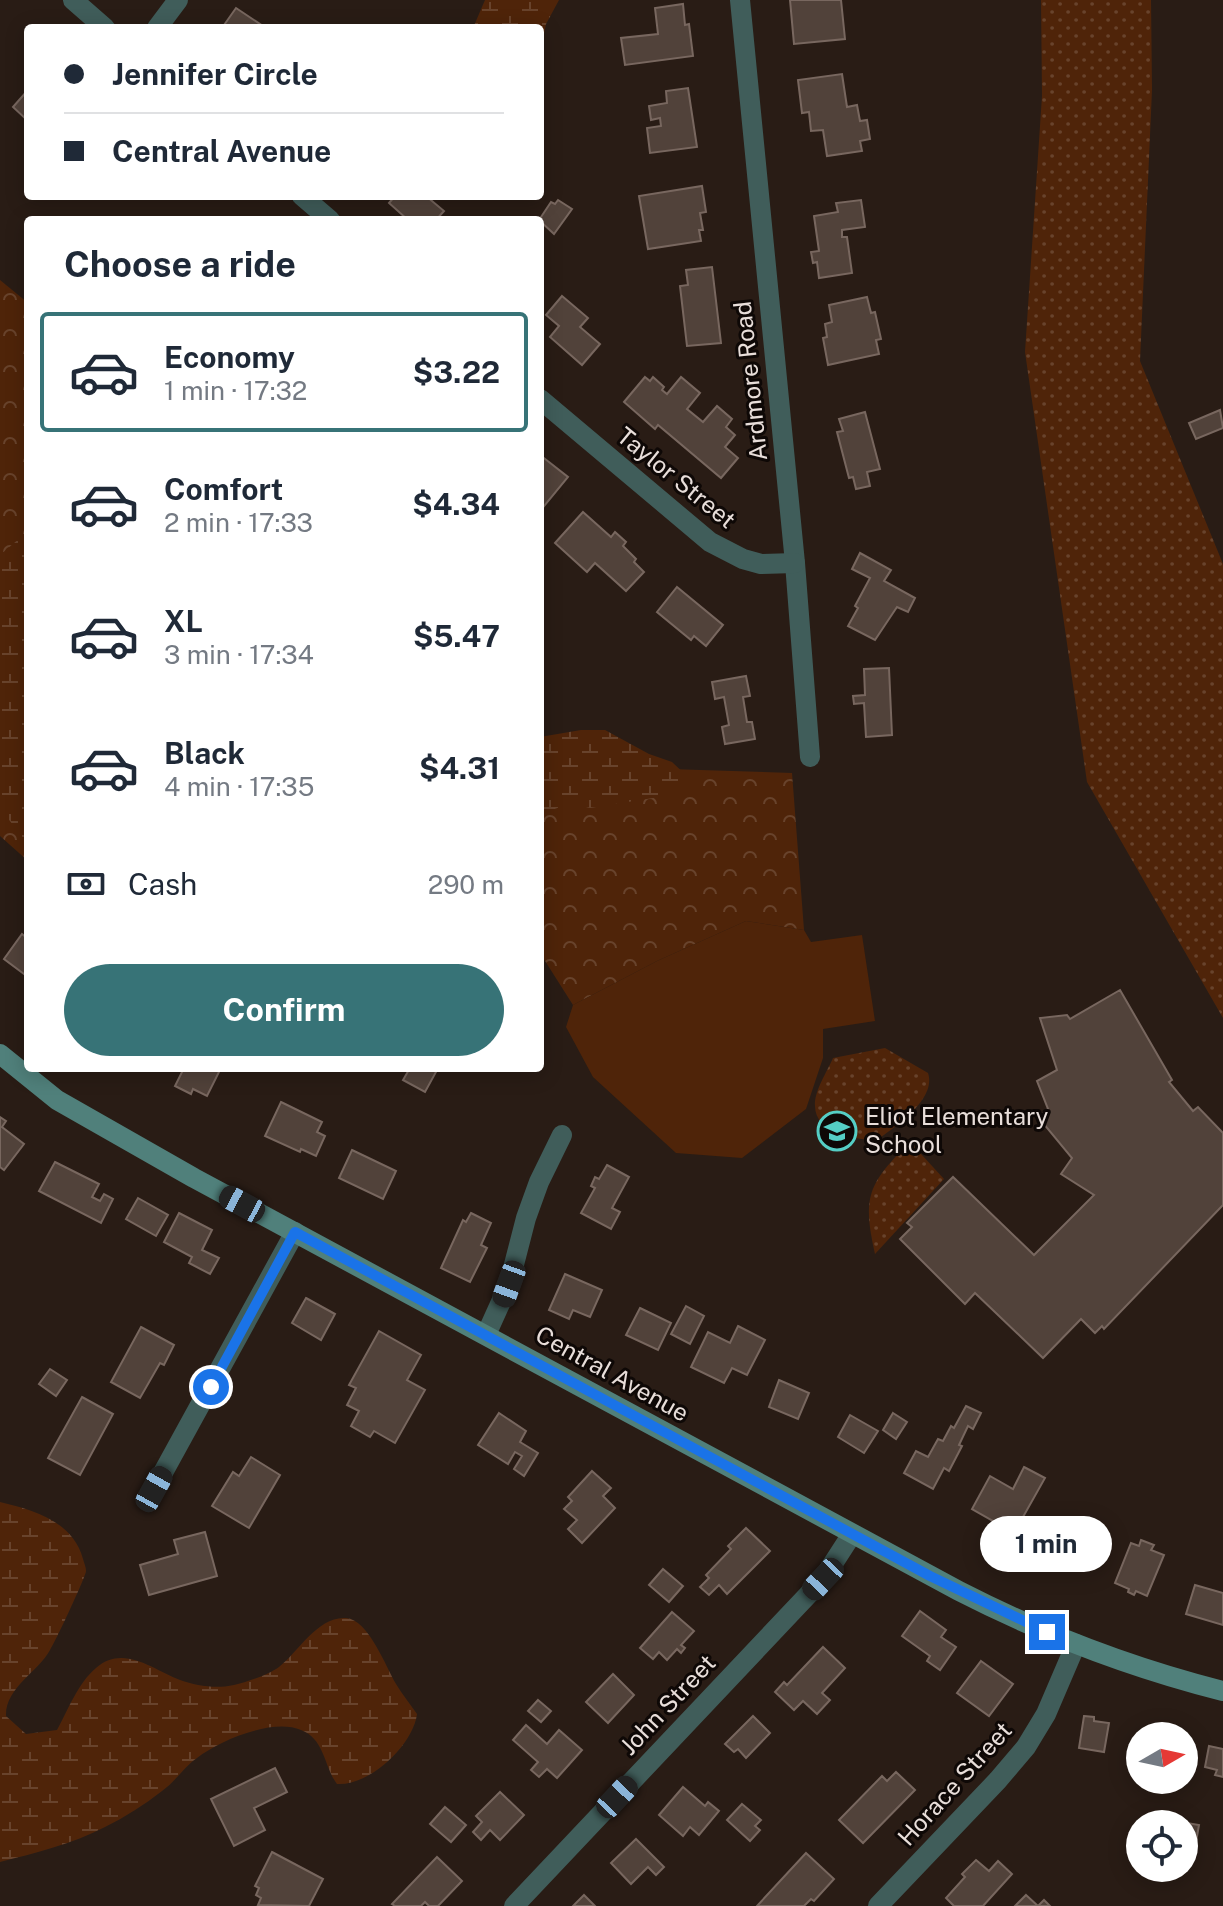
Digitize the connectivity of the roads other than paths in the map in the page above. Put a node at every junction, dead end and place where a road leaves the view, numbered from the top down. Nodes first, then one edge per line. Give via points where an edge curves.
1 (73, 0) edge
2 (178, 0) edge
3 (740, 0) edge
4 (100, 24) edge
5 (160, 24) edge
6 (307, 200) edge
7 (325, 216) edge
8 (544, 402) edge
9 (795, 563) junction
10 (810, 757) dead end
11 (0, 1054) edge
12 (562, 1135) dead end
13 (295, 1232) junction
14 (486, 1335) junction
15 (154, 1489) dead end
16 (852, 1534) junction
17 (1076, 1644) junction
18 (1223, 1691) edge
19 (514, 1906) edge
20 (878, 1906) edge

1 - 4 street
2 - 5 street
3 - 9 street, Ardmore Road
6 - 7 street
8 - 9 street, Taylor Street via 710,542 761,564
9 - 10 street, Ardmore Road
11 - 13 main road, Central Avenue via 57,1100
12 - 14 street via 539,1182 509,1284
13 - 14 main road, Central Avenue
13 - 15 street
14 - 16 main road, Central Avenue
16 - 17 main road, Central Avenue via 990,1607
16 - 19 street, John Street via 823,1579
17 - 18 main road, Central Avenue
17 - 20 street, Horace Street via 1026,1747

